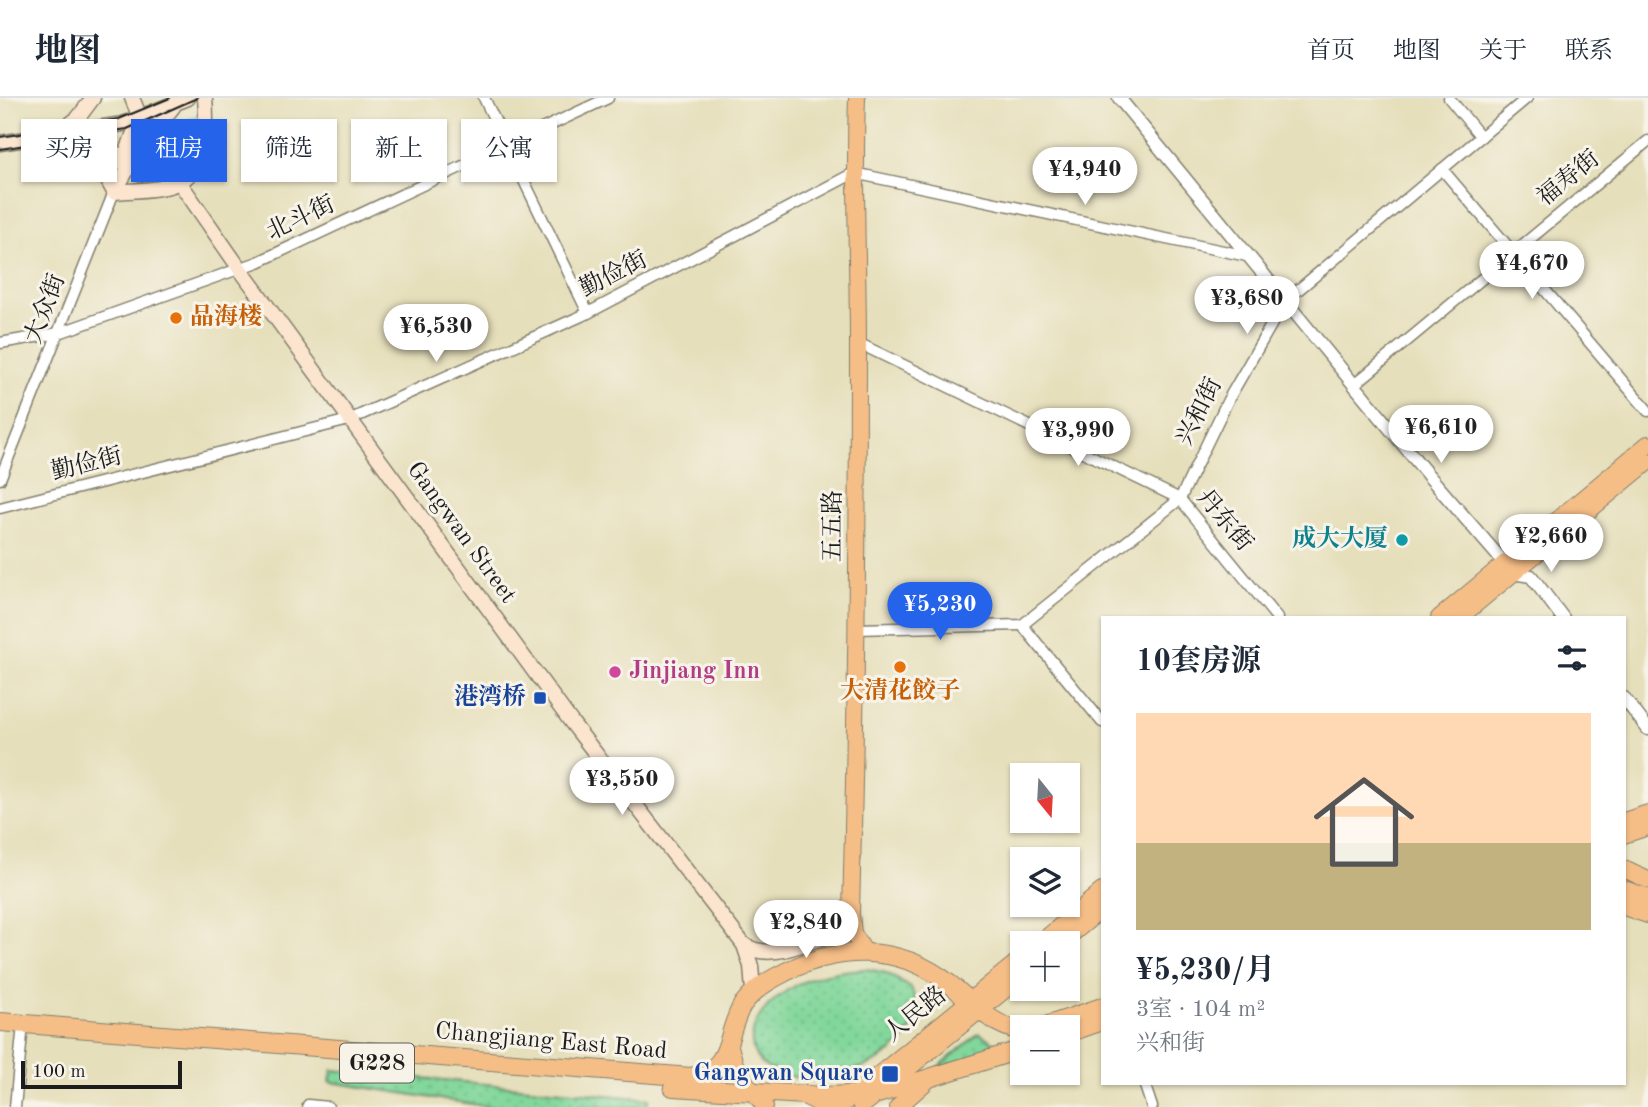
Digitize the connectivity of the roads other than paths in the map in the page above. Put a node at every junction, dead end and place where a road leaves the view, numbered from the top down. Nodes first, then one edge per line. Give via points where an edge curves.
1 (93, 98) edge
2 (132, 98) edge
3 (205, 98) edge
4 (484, 98) edge
5 (608, 98) edge
6 (857, 98) edge
7 (1119, 98) edge
8 (1449, 98) edge
9 (1527, 98) edge
10 (182, 101) edge
11 (139, 118) junction
12 (75, 119) edge
13 (165, 119) edge
14 (494, 119) edge
15 (557, 122) edge
16 (117, 123) edge
17 (1480, 137) junction
18 (21, 140) edge
19 (1648, 141) edge
20 (0, 143) edge
21 (117, 154) edge
22 (129, 158) junction
23 (461, 167) edge
24 (1442, 169) junction
25 (854, 173) junction
26 (109, 182) edge
27 (524, 182) edge
28 (178, 183) junction
29 (114, 192) junction
30 (1512, 252) junction
31 (1247, 256) junction
32 (240, 269) junction
33 (1285, 301) junction
34 (588, 313) junction
35 (59, 333) junction
36 (0, 343) edge
37 (858, 343) junction
38 (1355, 384) junction
39 (1648, 411) edge
40 (349, 420) junction
41 (1648, 444) edge
42 (1648, 462) edge
43 (0, 479) edge
44 (1180, 499) junction
45 (0, 508) edge
46 (1509, 569) junction
47 (1275, 616) edge
48 (1442, 616) edge
49 (1461, 616) edge
50 (1561, 616) edge
51 (1022, 625) junction
52 (856, 629) junction
53 (1626, 701) edge
54 (1101, 721) edge
55 (1648, 729) edge
56 (1648, 813) edge
57 (1626, 820) edge
58 (1648, 827) edge
59 (1626, 834) edge
60 (1626, 870) edge
61 (1648, 880) edge
62 (1626, 891) edge
63 (1101, 892) edge
64 (1648, 898) edge
65 (1626, 907) edge
66 (1101, 910) edge
67 (851, 914) junction
68 (1648, 914) edge
69 (1054, 931) edge
70 (1075, 931) edge
71 (744, 945) junction
72 (864, 951) junction
73 (1010, 972) edge
74 (1010, 982) edge
75 (950, 984) junction
76 (995, 989) junction
77 (753, 991) junction
78 (975, 1006) junction
79 (1101, 1007) edge
80 (1078, 1015) edge
81 (1101, 1021) edge
82 (0, 1022) edge
83 (1010, 1027) edge
84 (22, 1029) junction
85 (1080, 1029) edge
86 (0, 1033) edge
87 (729, 1042) junction
88 (1010, 1053) edge
89 (928, 1081) junction
90 (1145, 1085) edge
91 (878, 1094) junction
92 (804, 1096) junction
93 (760, 1100) edge
94 (851, 1103) edge
95 (309, 1105) edge
96 (15, 1107) edge
97 (328, 1107) edge
98 (826, 1107) edge
99 (898, 1107) edge
100 (1152, 1107) edge

1 - 12 main road
2 - 11 main road, Gangwan Street
3 - 28 main road via 201,158
4 - 14 street
5 - 15 street, 北斗街
6 - 25 main road, 五五路
7 - 31 street
8 - 17 street
9 - 17 street, 兴和街
10 - 11 main road
10 - 13 main road
11 - 16 main road
11 - 22 main road
17 - 24 street, 兴和街
18 - 20 main road
19 - 30 street, 福寿街
21 - 22 main road
22 - 28 main road
22 - 29 main road
23 - 32 street, 北斗街
24 - 30 street
24 - 33 street, 兴和街
25 - 31 street
25 - 34 street, 勤俭街
25 - 37 main road, 五五路
26 - 29 main road
27 - 34 street
28 - 29 main road
28 - 32 main road, Gangwan Street
29 - 35 street, 大众街
30 - 38 street, 福寿街
30 - 39 street
31 - 33 street
32 - 35 street, 北斗街
32 - 40 main road, Gangwan Street
33 - 38 street
33 - 44 street, 兴和街 via 1228,400
34 - 40 street, 勤俭街
35 - 36 street, 北斗街
35 - 43 street, 大众街
37 - 44 street, 丹东街
37 - 52 main road, 五五路
38 - 46 street
40 - 45 street, 勤俭街
40 - 71 main road, Gangwan Street via 572,723
41 - 46 main road
42 - 46 main road
44 - 47 street, 丹东街
44 - 51 street, 兴和街
46 - 48 main road
46 - 49 main road
46 - 50 street via 1531,576
51 - 52 street
51 - 54 street
52 - 67 main road, 五五路
53 - 55 street
56 - 57 main road
58 - 59 main road
60 - 61 main road
62 - 64 highway
63 - 69 main road
65 - 68 highway
66 - 70 main road
67 - 71 main road via 834,934 772,953
67 - 72 main road, 五五路 via 853,933
71 - 77 main road, Gangwan Street
72 - 75 highway via 911,961
72 - 77 highway via 793,968
73 - 76 main road, 人民路
74 - 76 main road
75 - 76 main road
75 - 78 highway
76 - 78 main road, 人民路
77 - 87 highway, Changjiang East Road / G228 via 742,1006
78 - 83 highway via 995,1023
78 - 91 main road, 人民路
78 - 94 main road, 人民路
79 - 80 highway
81 - 85 highway
82 - 84 highway, Changjiang East Road / G228
84 - 86 highway, Changjiang East Road / G228
84 - 87 highway, Changjiang East Road / G228 via 691,1077 711,1070 726,1054
84 - 93 highway, Changjiang East Road / G228
84 - 96 street
87 - 93 main road via 737,1071
88 - 89 highway, G228
89 - 91 highway, G228
89 - 99 main road
90 - 100 street
91 - 94 highway, Changjiang East Road / G228
92 - 93 highway, Changjiang East Road / G228
92 - 94 highway, Changjiang East Road / G228
92 - 98 main road
95 - 97 street

